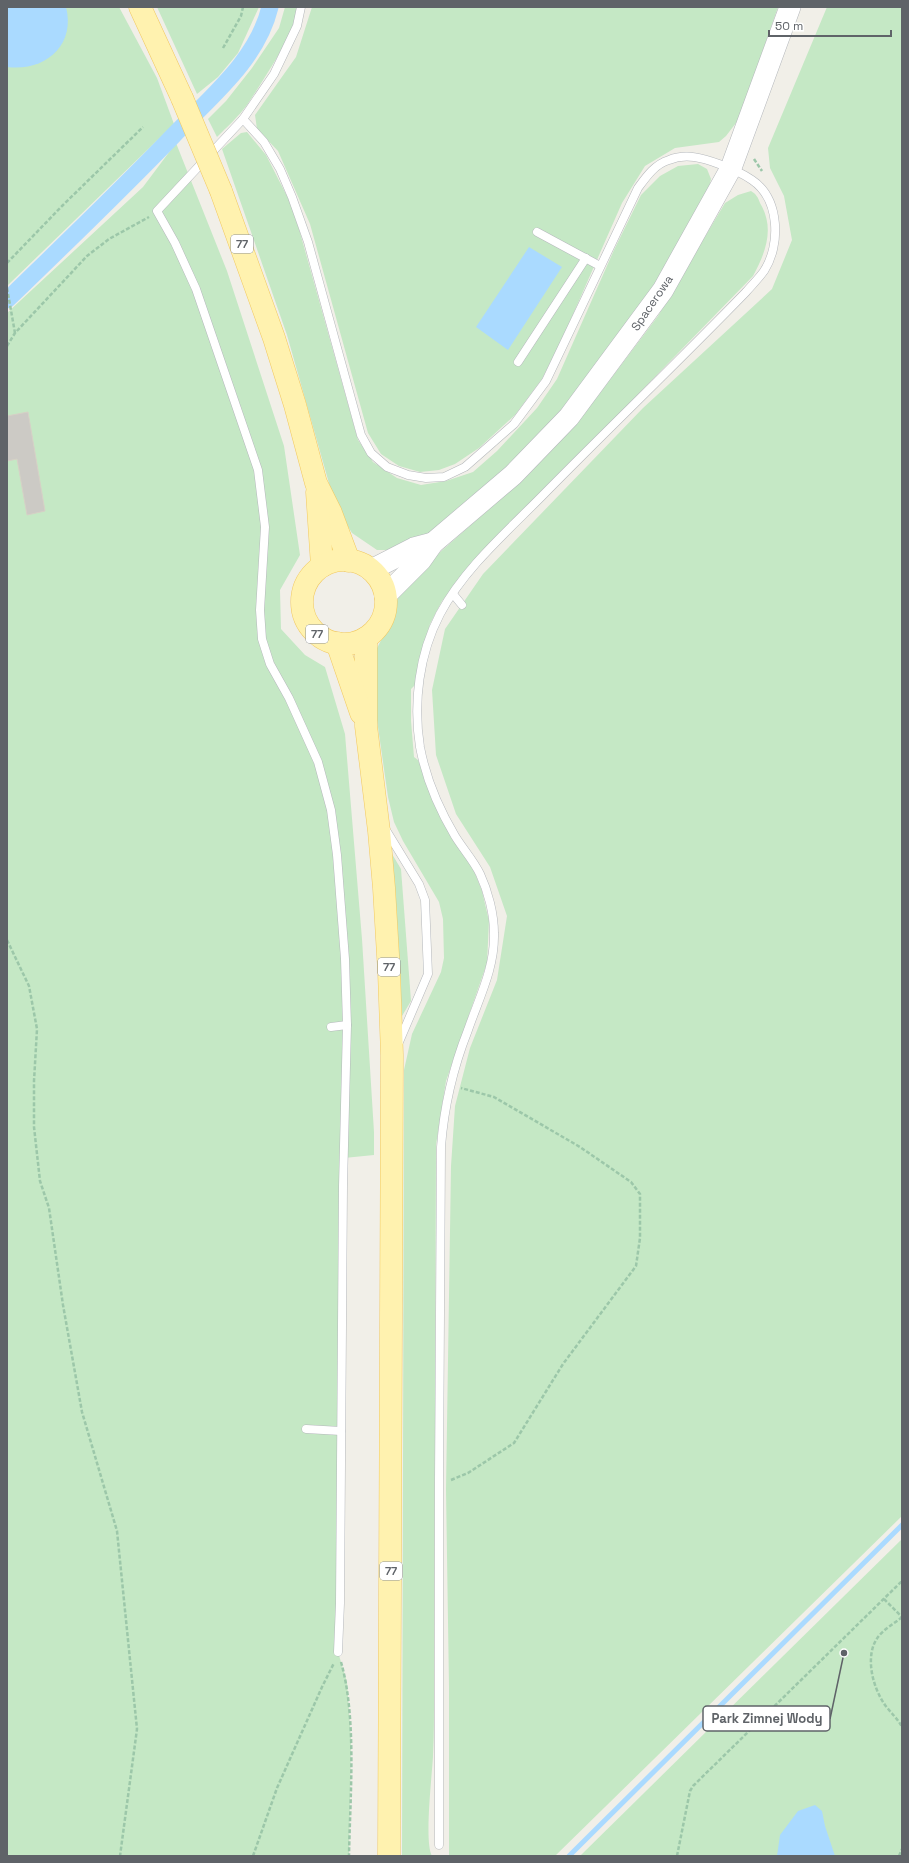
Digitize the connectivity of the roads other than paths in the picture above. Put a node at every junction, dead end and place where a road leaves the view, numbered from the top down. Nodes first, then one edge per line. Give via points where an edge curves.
1 (140, 7) edge
2 (301, 7) edge
3 (790, 7) edge
4 (243, 119) junction
5 (731, 168) junction
6 (537, 232) dead end
7 (586, 258) junction
8 (600, 266) junction
9 (518, 362) dead end
10 (316, 483) junction
11 (433, 543) junction
12 (349, 561) junction
13 (322, 566) junction
14 (371, 570) junction
15 (453, 594) junction
16 (385, 596) junction
17 (462, 605) dead end
18 (366, 638) junction
19 (337, 643) junction
20 (366, 726) junction
21 (374, 790) junction
22 (347, 1025) junction
23 (331, 1027) dead end
24 (392, 1082) junction
25 (306, 1429) dead end
26 (341, 1431) junction
27 (338, 1652) road end
28 (439, 1844) dead end
29 (389, 1856) edge

1 - 10 main road, 77, bridge via 221,191 274,338
2 - 4 lane via 297,26 274,74
3 - 5 street, Spacerowa
4 - 8 lane via 264,142 280,169 292,197 308,242 361,435 371,453 387,467 408,475 444,477 465,467 514,424 546,381
4 - 22 lane via 157,212 175,243 196,289 258,470 265,527 260,610 262,639 270,664 289,698 318,762 331,810 345,959
5 - 8 lane via 704,158 685,156 668,160 650,172 628,206
5 - 11 street, Spacerowa via 663,290 569,417 513,475
5 - 15 lane via 753,180 765,193 773,209 774,250 764,271 478,562
6 - 7 lane
7 - 8 lane
7 - 9 lane
10 - 12 main road, 77 via 331,513
10 - 13 main road, 77
11 - 14 street, Spacerowa via 414,548
11 - 16 street, Spacerowa via 421,560
12 - 13 main road via 338,561
12 - 14 main road
13 - 19 main road, 77 via 312,574 306,585 302,597 303,610 307,622 315,632
14 - 16 main road via 382,584
15 - 17 lane
15 - 28 lane via 440,614 429,641 420,675 417,706 420,747 438,804 456,838 480,874 489,900 494,932 493,958 449,1085 443,1116 439,1187
16 - 18 main road via 386,608 382,619 376,630
18 - 19 main road, 77 via 355,642
18 - 20 main road, 77
19 - 20 main road, 77
20 - 21 main road, 77
21 - 24 main road, 77 via 387,930
21 - 24 lane via 384,826 419,884 425,900 428,974 397,1047
22 - 23 lane
22 - 26 lane
24 - 29 main road, 77
25 - 26 lane
26 - 27 lane

